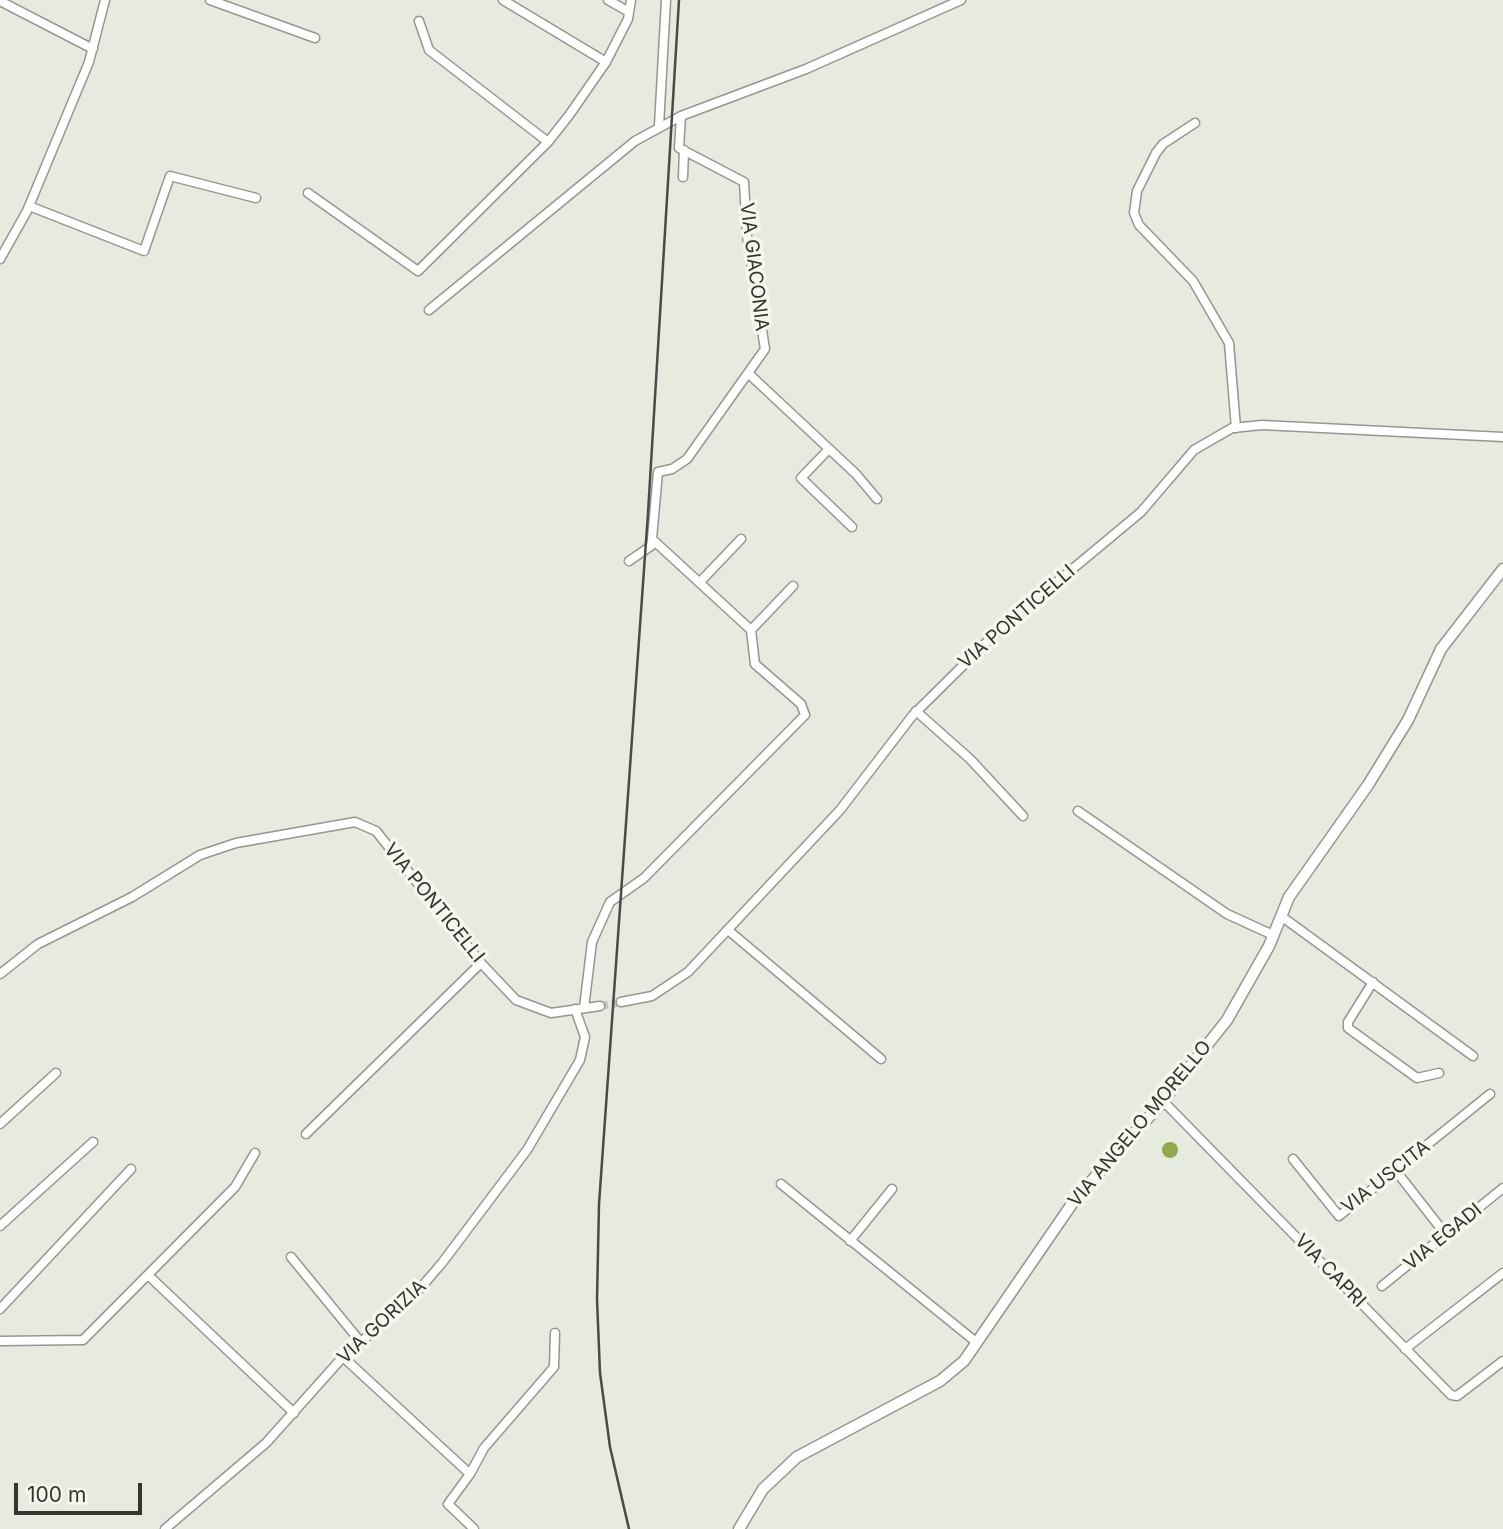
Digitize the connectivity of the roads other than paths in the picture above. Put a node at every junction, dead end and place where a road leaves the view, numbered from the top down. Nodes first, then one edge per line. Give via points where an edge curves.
1 (106, 0) edge
2 (210, 0) edge
3 (503, 0) edge
4 (608, 0) edge
5 (631, 0) edge
6 (666, 0) edge
7 (961, 0) edge
8 (0, 1) edge
9 (629, 12) junction
10 (419, 21) dead end
11 (315, 38) dead end
12 (93, 49) junction
13 (606, 62) junction
14 (681, 116) junction
15 (1195, 123) dead end
16 (659, 126) junction
17 (548, 142) junction
18 (684, 150) junction
19 (683, 177) dead end
20 (308, 193) dead end
21 (256, 198) dead end
22 (29, 206) junction
23 (0, 259) edge
24 (429, 310) dead end
25 (749, 374) junction
26 (1236, 428) junction
27 (1503, 437) edge
28 (829, 449) junction
29 (877, 499) dead end
30 (852, 527) dead end
31 (652, 539) junction
32 (741, 539) dead end
33 (629, 561) dead end
34 (1503, 569) edge
35 (700, 582) junction
36 (793, 586) dead end
37 (751, 630) junction
38 (916, 711) junction
39 (1078, 811) dead end
40 (1023, 816) dead end
41 (1281, 916) junction
42 (728, 930) junction
43 (1273, 935) junction
44 (481, 962) junction
45 (0, 974) edge
46 (1373, 982) junction
47 (621, 1002) tunnel mouth
48 (600, 1006) tunnel mouth
49 (579, 1008) junction
50 (1473, 1056) dead end
51 (881, 1059) dead end
52 (56, 1073) dead end
53 (1438, 1073) dead end
54 (1490, 1094) dead end
55 (1163, 1101) junction
56 (0, 1124) edge
57 (306, 1134) dead end
58 (93, 1142) dead end
59 (255, 1153) dead end
60 (1293, 1159) dead end
61 (131, 1169) dead end
62 (1396, 1171) junction
63 (781, 1184) dead end
64 (1503, 1188) edge
65 (892, 1189) dead end
66 (0, 1226) edge
67 (1446, 1235) junction
68 (850, 1241) junction
69 (291, 1257) dead end
70 (1503, 1273) edge
71 (149, 1276) dead end
72 (1382, 1286) dead end
73 (0, 1310) edge
74 (555, 1333) dead end
75 (359, 1340) junction
76 (0, 1341) edge
77 (976, 1342) junction
78 (1405, 1349) junction
79 (343, 1357) junction
80 (1503, 1360) edge
81 (294, 1413) junction
82 (470, 1474) junction
83 (165, 1529) edge
84 (474, 1529) edge
85 (739, 1529) edge

1 - 12 street
2 - 11 street
3 - 13 street
4 - 9 street
5 - 9 street
6 - 16 street
7 - 14 street via 806,69
8 - 12 street
9 - 13 street
10 - 17 street via 429,50
12 - 22 street
13 - 17 street
14 - 16 street
14 - 18 street via 679,148
15 - 26 street via 1156,153 1137,191 1134,213 1139,225 1193,281 1229,343
16 - 24 street
17 - 20 street via 415,272
18 - 19 street
18 - 25 street, VIA GIACONIA via 744,182 747,236 765,349
21 - 22 street via 170,176 144,251
22 - 23 street
25 - 28 street
25 - 31 street, VIA GIACONIA via 687,459 657,472
26 - 27 street, VIA PONTICELLI via 1262,425
26 - 38 street, VIA PONTICELLI via 1194,450 1141,512 998,631
28 - 29 street
28 - 30 street via 801,478
31 - 33 street via 651,546
31 - 35 street
32 - 35 street
34 - 41 street, VIA ANGELO MORELLO via 1440,649 1408,720 1368,785 1319,850
35 - 37 street
36 - 37 street
37 - 49 street via 755,664 801,704 806,715 644,878 610,902 592,942
38 - 40 street via 970,759
38 - 42 street, VIA PONTICELLI via 840,810
39 - 43 street via 1227,914
41 - 43 street, VIA ANGELO MORELLO
41 - 46 street
42 - 47 street, VIA PONTICELLI via 688,972 652,996
42 - 51 street
43 - 55 street, VIA ANGELO MORELLO via 1227,1020
44 - 45 street, VIA PONTICELLI via 376,831 355,822 236,843 200,855 132,897 38,944
44 - 49 street, VIA PONTICELLI via 516,1000 551,1013
44 - 57 street
46 - 50 street
46 - 53 street via 1348,1028 1417,1078
48 - 49 street, VIA PONTICELLI
49 - 75 street, VIA GORIZIA via 585,1037 580,1060 527,1150 424,1285
52 - 56 street
54 - 62 street, VIA USCITA
55 - 77 street, VIA ANGELO MORELLO via 1076,1198
55 - 78 street, VIA CAPRI
58 - 66 street
59 - 76 street via 235,1186 83,1340
60 - 62 street, VIA USCITA via 1339,1216
61 - 73 street
62 - 67 street
63 - 68 street
64 - 67 street, VIA EGADI
65 - 68 street
67 - 72 street, VIA EGADI
68 - 77 street
69 - 75 street
70 - 78 street
71 - 81 street
74 - 82 street via 554,1367 484,1448
75 - 79 street, VIA GORIZIA
77 - 85 street, VIA ANGELO MORELLO via 964,1361 940,1381 787,1464 763,1489
78 - 80 street, VIA CAPRI via 1454,1396
79 - 81 street, VIA GORIZIA
79 - 82 street
81 - 83 street, VIA GORIZIA via 266,1443
82 - 84 street via 448,1504

